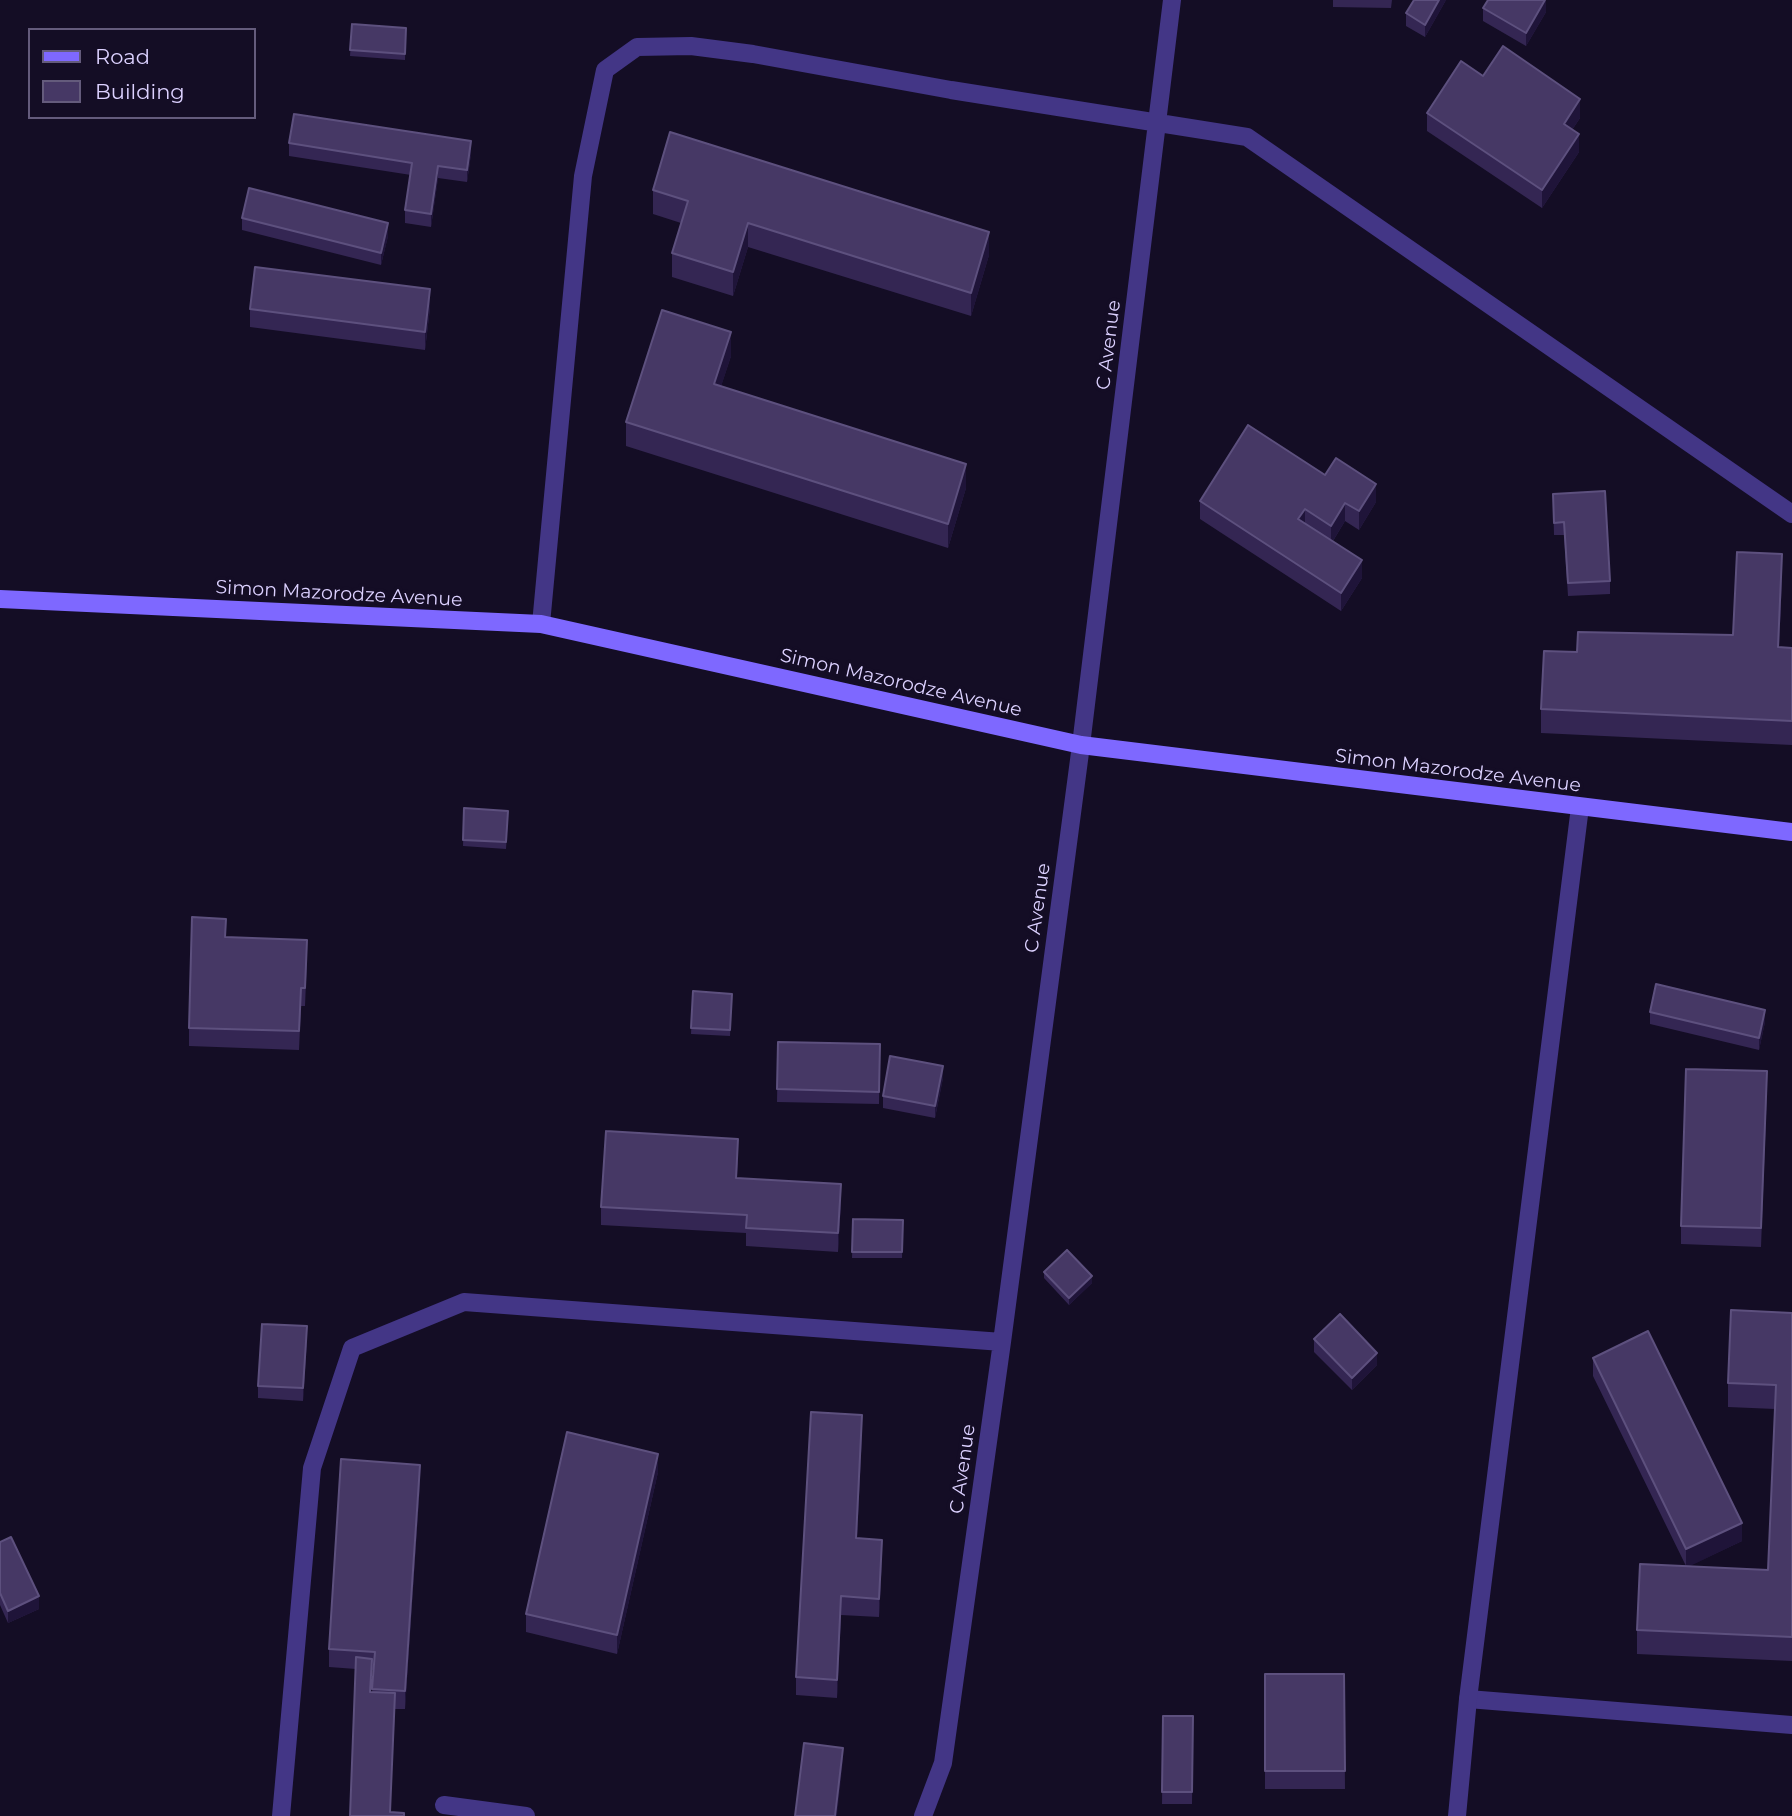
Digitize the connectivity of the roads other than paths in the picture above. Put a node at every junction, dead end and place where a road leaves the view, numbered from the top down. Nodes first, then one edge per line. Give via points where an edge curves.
1 (1172, 0) edge
2 (1157, 125) junction
3 (1792, 514) edge
4 (0, 599) edge
5 (541, 624) junction
6 (1081, 745) junction
7 (1580, 807) junction
8 (1792, 832) edge
9 (1002, 1342) junction
10 (1468, 1699) junction
11 (1792, 1725) edge
12 (444, 1805) dead end
13 (281, 1816) edge
14 (526, 1816) edge
15 (923, 1816) edge
16 (1457, 1816) edge

1 - 2 street, C Avenue
2 - 3 street via 1247,137
2 - 5 street via 691,46 637,47 605,70 583,176
2 - 6 street, C Avenue
4 - 5 main road, Simon Mazorodze Avenue
5 - 6 main road, Simon Mazorodze Avenue
6 - 7 main road, Simon Mazorodze Avenue
6 - 9 street, C Avenue
7 - 8 main road, Simon Mazorodze Avenue
7 - 10 street
9 - 13 street via 464,1302 352,1348 312,1468
9 - 15 street, C Avenue via 943,1763
10 - 11 street
10 - 16 street
12 - 14 street

